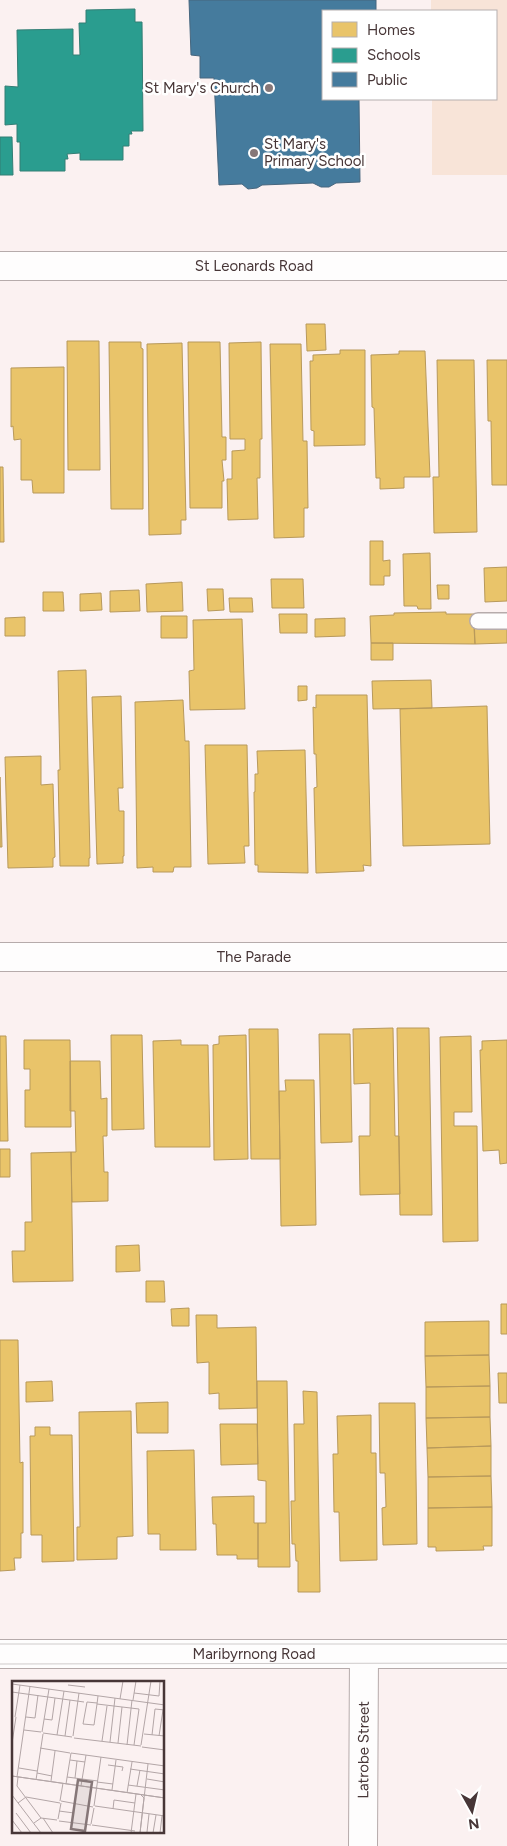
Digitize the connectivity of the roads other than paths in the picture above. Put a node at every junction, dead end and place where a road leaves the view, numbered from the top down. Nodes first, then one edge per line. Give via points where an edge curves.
1 (0, 266) edge
2 (507, 266) edge
3 (478, 621) dead end
4 (507, 621) edge
5 (0, 957) edge
6 (507, 957) edge
7 (0, 1654) edge
8 (364, 1654) junction
9 (507, 1654) edge
10 (363, 1846) edge

1 - 2 street, St Leonards Road
3 - 4 lane
5 - 6 street, The Parade
7 - 8 street, Maribyrnong Road
8 - 9 street, Maribyrnong Road
8 - 10 street, Latrobe Street

